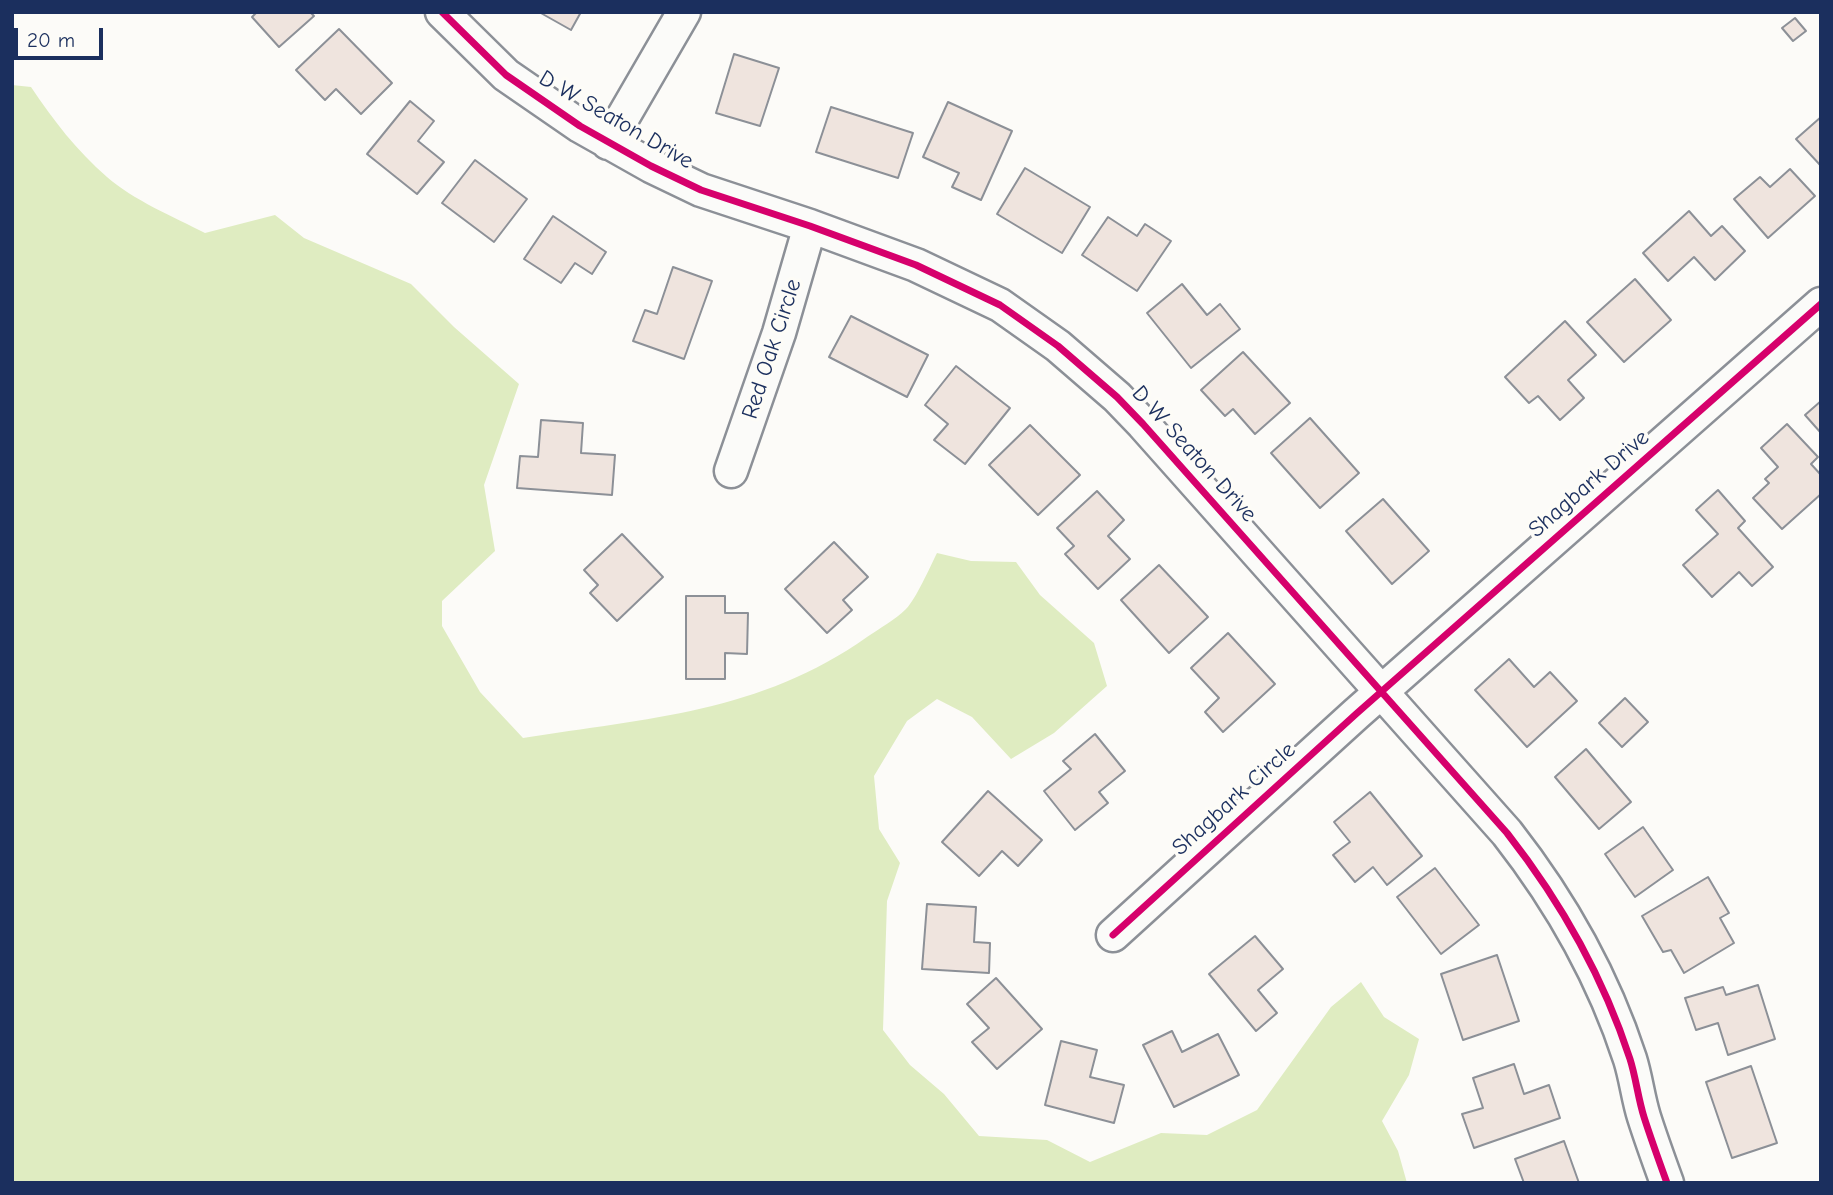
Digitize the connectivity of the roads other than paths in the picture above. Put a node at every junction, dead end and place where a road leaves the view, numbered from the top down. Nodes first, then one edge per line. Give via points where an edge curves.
1 (442, 12) edge
2 (684, 12) edge
3 (608, 143) junction
4 (810, 226) junction
5 (1821, 304) edge
6 (731, 471) dead end
7 (1381, 691) junction
8 (1113, 935) dead end
9 (1667, 1183) edge

1 - 3 street, D W Seaton Drive via 506,75
2 - 3 street
3 - 4 street, D W Seaton Drive via 701,190
4 - 6 street, Red Oak Circle
4 - 7 street, D W Seaton Drive via 956,283 1000,305 1058,346 1143,424
5 - 7 street, Shagbark Drive
7 - 8 street, Shagbark Circle
7 - 9 street, D W Seaton Drive via 1507,833 1574,930 1618,1026

